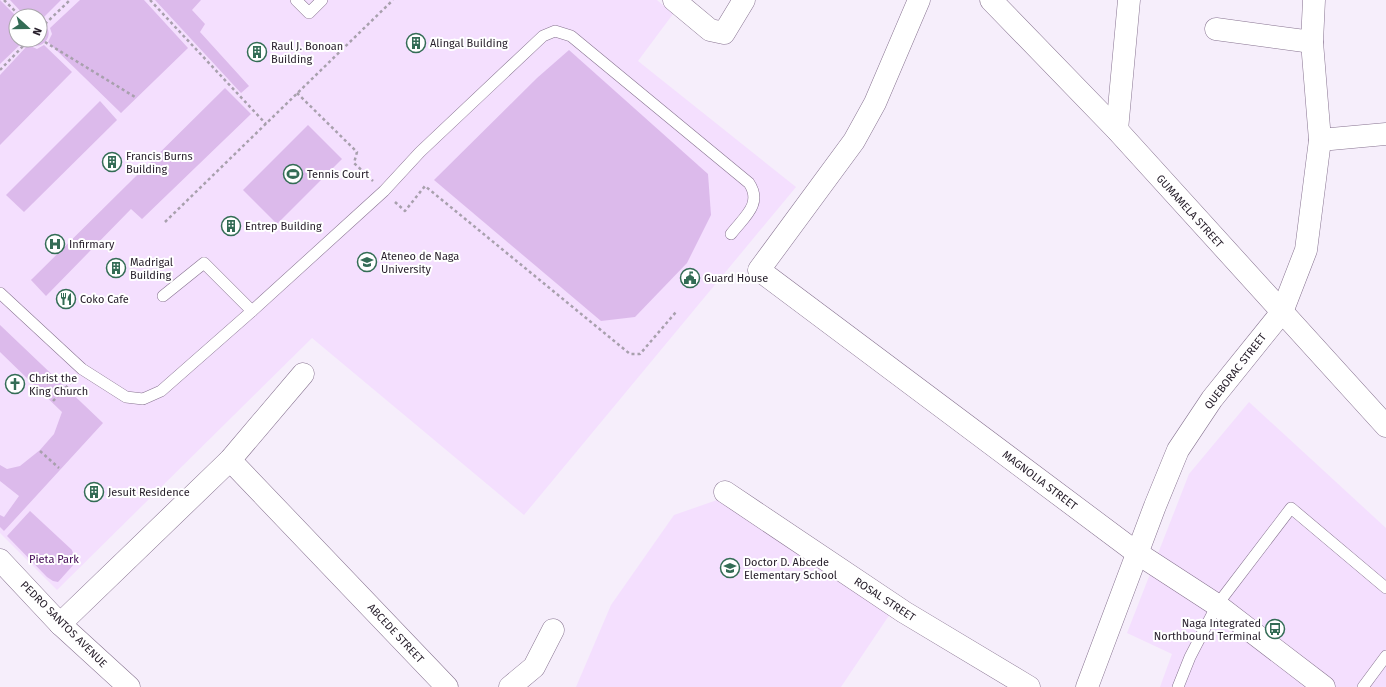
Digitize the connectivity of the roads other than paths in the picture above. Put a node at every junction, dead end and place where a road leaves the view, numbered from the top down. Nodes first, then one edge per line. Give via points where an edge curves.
1 (296, 0) edge
2 (322, 0) edge
3 (674, 0) edge
4 (744, 0) edge
5 (918, 0) edge
6 (991, 0) edge
7 (1129, 0) edge
8 (1314, 0) edge
9 (1216, 29) dead end
10 (1312, 42) junction
11 (1117, 130) junction
12 (1386, 134) edge
13 (1320, 140) junction
14 (731, 234) dead end
15 (0, 294) edge
16 (163, 296) dead end
17 (252, 311) junction
18 (1282, 312) junction
19 (304, 374) dead end
20 (1386, 426) edge
21 (230, 460) junction
22 (725, 492) dead end
23 (1137, 553) junction
24 (0, 560) edge
25 (1386, 588) edge
26 (1217, 605) junction
27 (60, 624) junction
28 (553, 630) dead end
29 (1386, 656) edge
30 (129, 687) edge
31 (447, 687) edge
32 (510, 687) edge
33 (1029, 687) edge
34 (1086, 687) edge
35 (1178, 687) edge
36 (1324, 687) edge
37 (1363, 687) edge

1 - 2 lane via 310,13
3 - 4 street via 710,30 724,33
5 - 23 street, MAGNOLIA STREET via 875,103 854,141 759,270
6 - 11 street, GUMAMELA STREET
7 - 11 street
8 - 10 street, QUEBORAC STREET
9 - 10 street
10 - 13 street, QUEBORAC STREET
11 - 18 street, GUMAMELA STREET
12 - 13 street
13 - 18 street, QUEBORAC STREET via 1306,250
14 - 17 lane via 755,200 755,191 749,183 571,36 555,31 543,36 420,152 384,191
15 - 17 lane via 82,369 126,397 143,399 161,391
16 - 17 lane via 204,263
18 - 20 street, GUMAMELA STREET
18 - 23 street, QUEBORAC STREET via 1212,399 1178,450
19 - 21 street
21 - 27 street
21 - 31 street, ABCEDE STREET
22 - 33 street, ROSAL STREET via 904,612
23 - 26 street, MAGNOLIA STREET
23 - 34 street, QUEBORAC STREET
24 - 27 street, PEDRO SANTOS AVENUE
25 - 26 lane via 1291,508
26 - 35 lane via 1190,657
26 - 36 street, MAGNOLIA STREET
27 - 30 street, PEDRO SANTOS AVENUE
28 - 32 street via 534,667
29 - 37 lane

